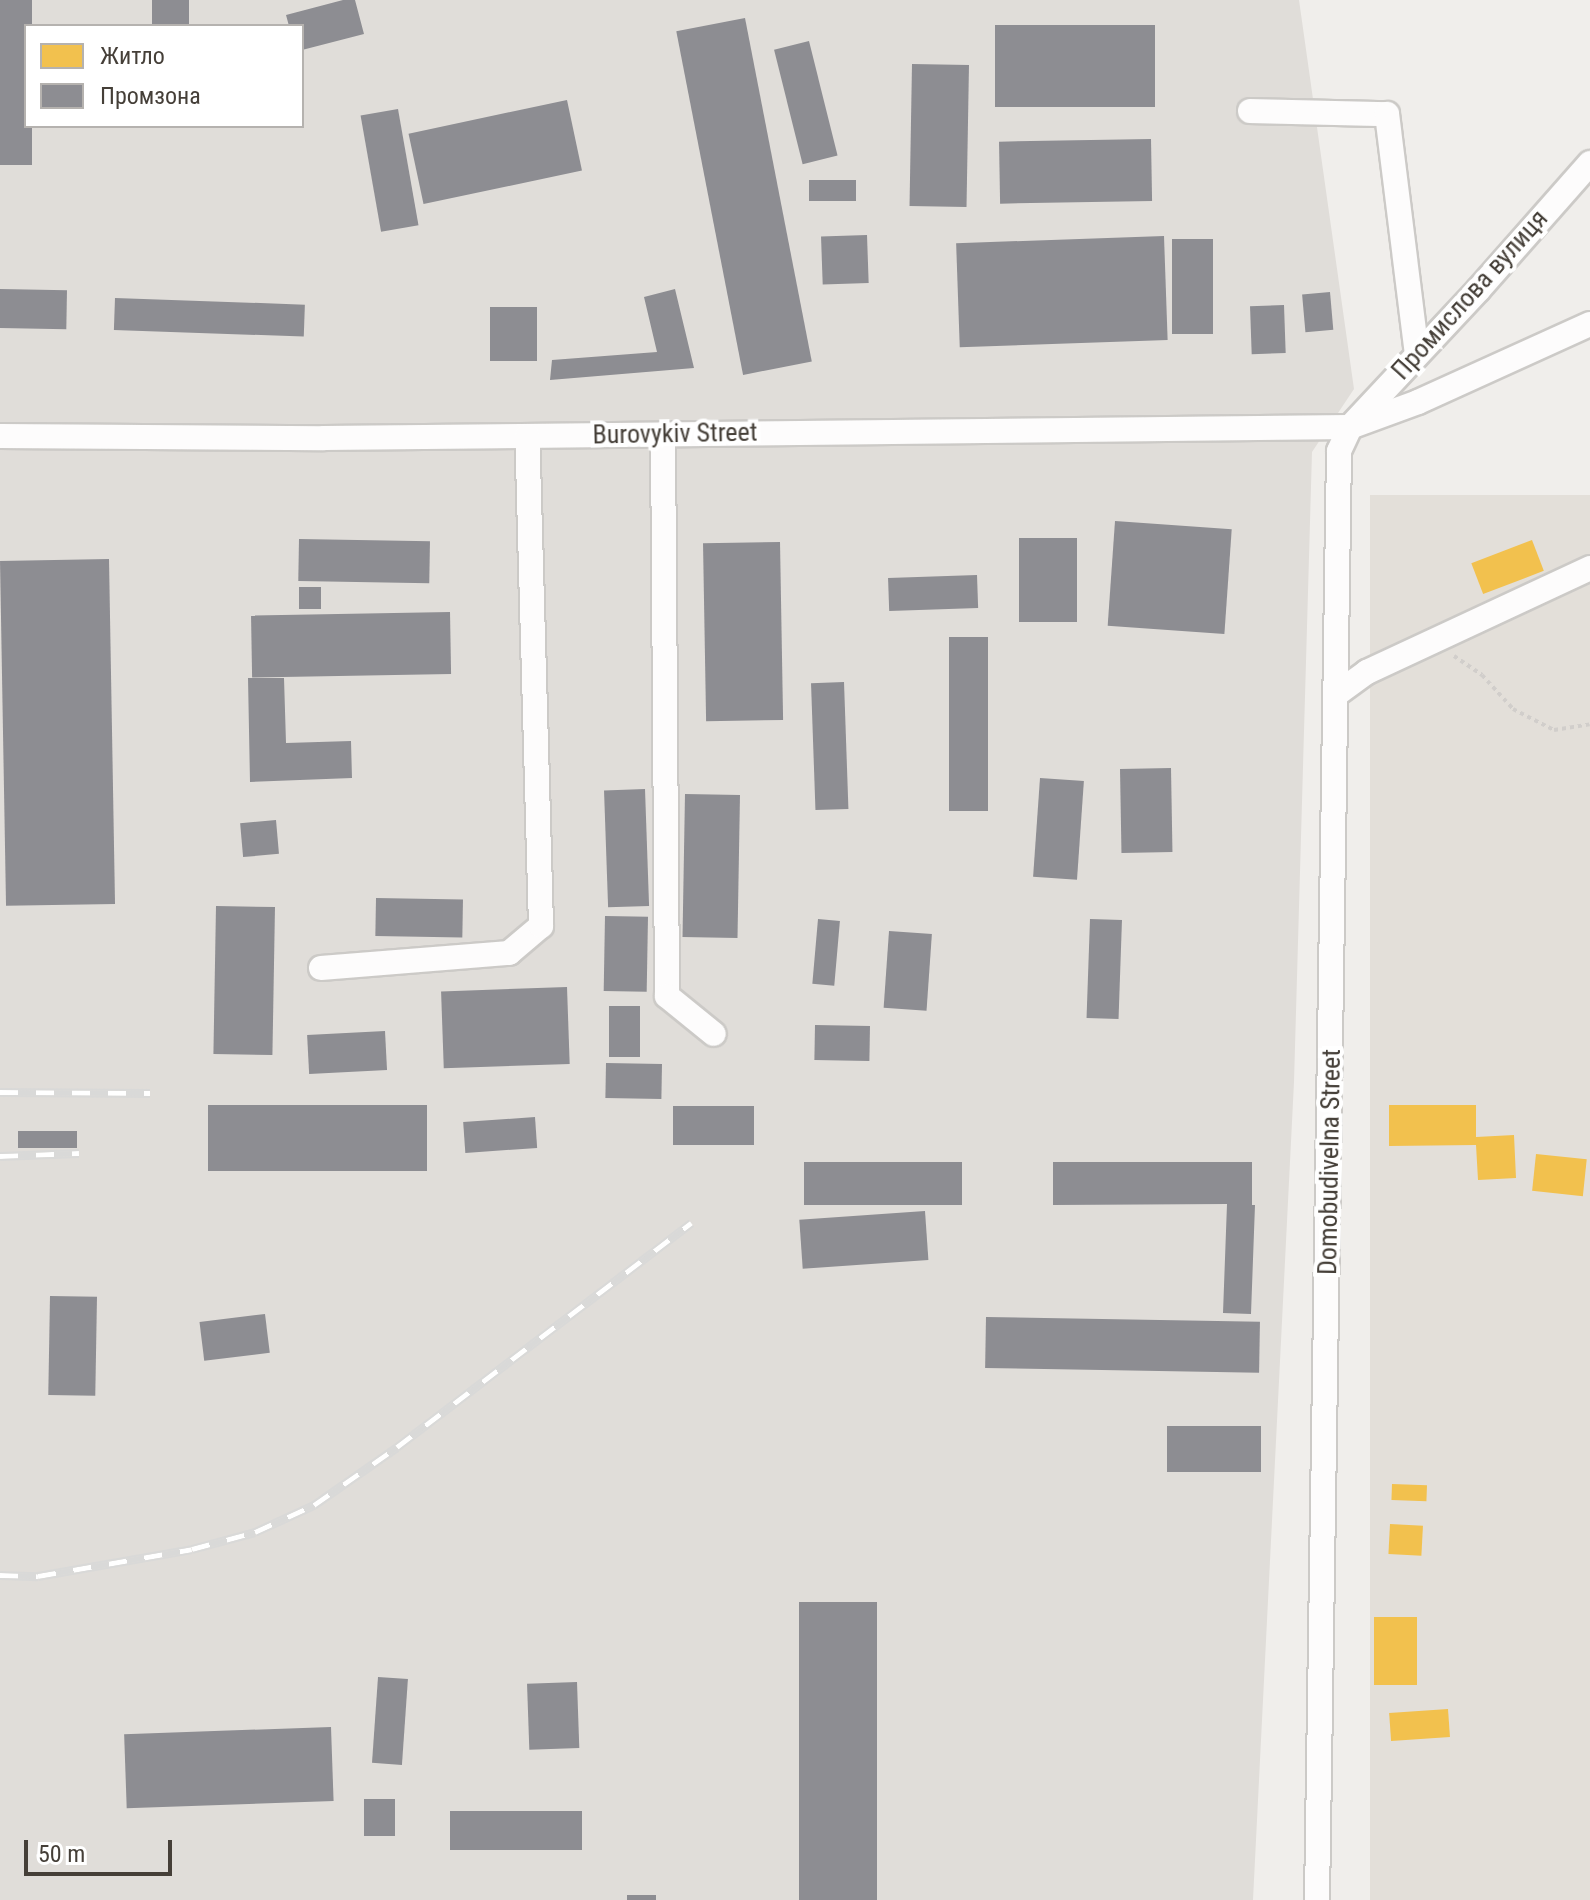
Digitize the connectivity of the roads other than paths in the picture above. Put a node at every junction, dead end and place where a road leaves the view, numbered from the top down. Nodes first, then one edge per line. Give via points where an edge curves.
1 (1250, 111) dead end
2 (1590, 163) edge
3 (1590, 324) edge
4 (1417, 354) junction
5 (1350, 427) junction
6 (663, 434) junction
7 (0, 436) edge
8 (527, 436) junction
9 (1590, 568) edge
10 (1338, 693) junction
11 (321, 968) dead end
12 (714, 1034) dead end
13 (1317, 1900) edge

1 - 4 street via 1387,114
2 - 4 street, Промислова вулиця
3 - 5 street, Burovykiv Street
4 - 5 street, Промислова вулиця
5 - 6 street, Burovykiv Street
5 - 10 street, Domobudivelna Street via 1339,451 1337,487
6 - 8 street, Burovykiv Street
6 - 12 street via 667,996
7 - 8 street, Burovykiv Street
8 - 11 street via 541,926 509,953
9 - 10 street via 1367,672
10 - 13 street, Domobudivelna Street

